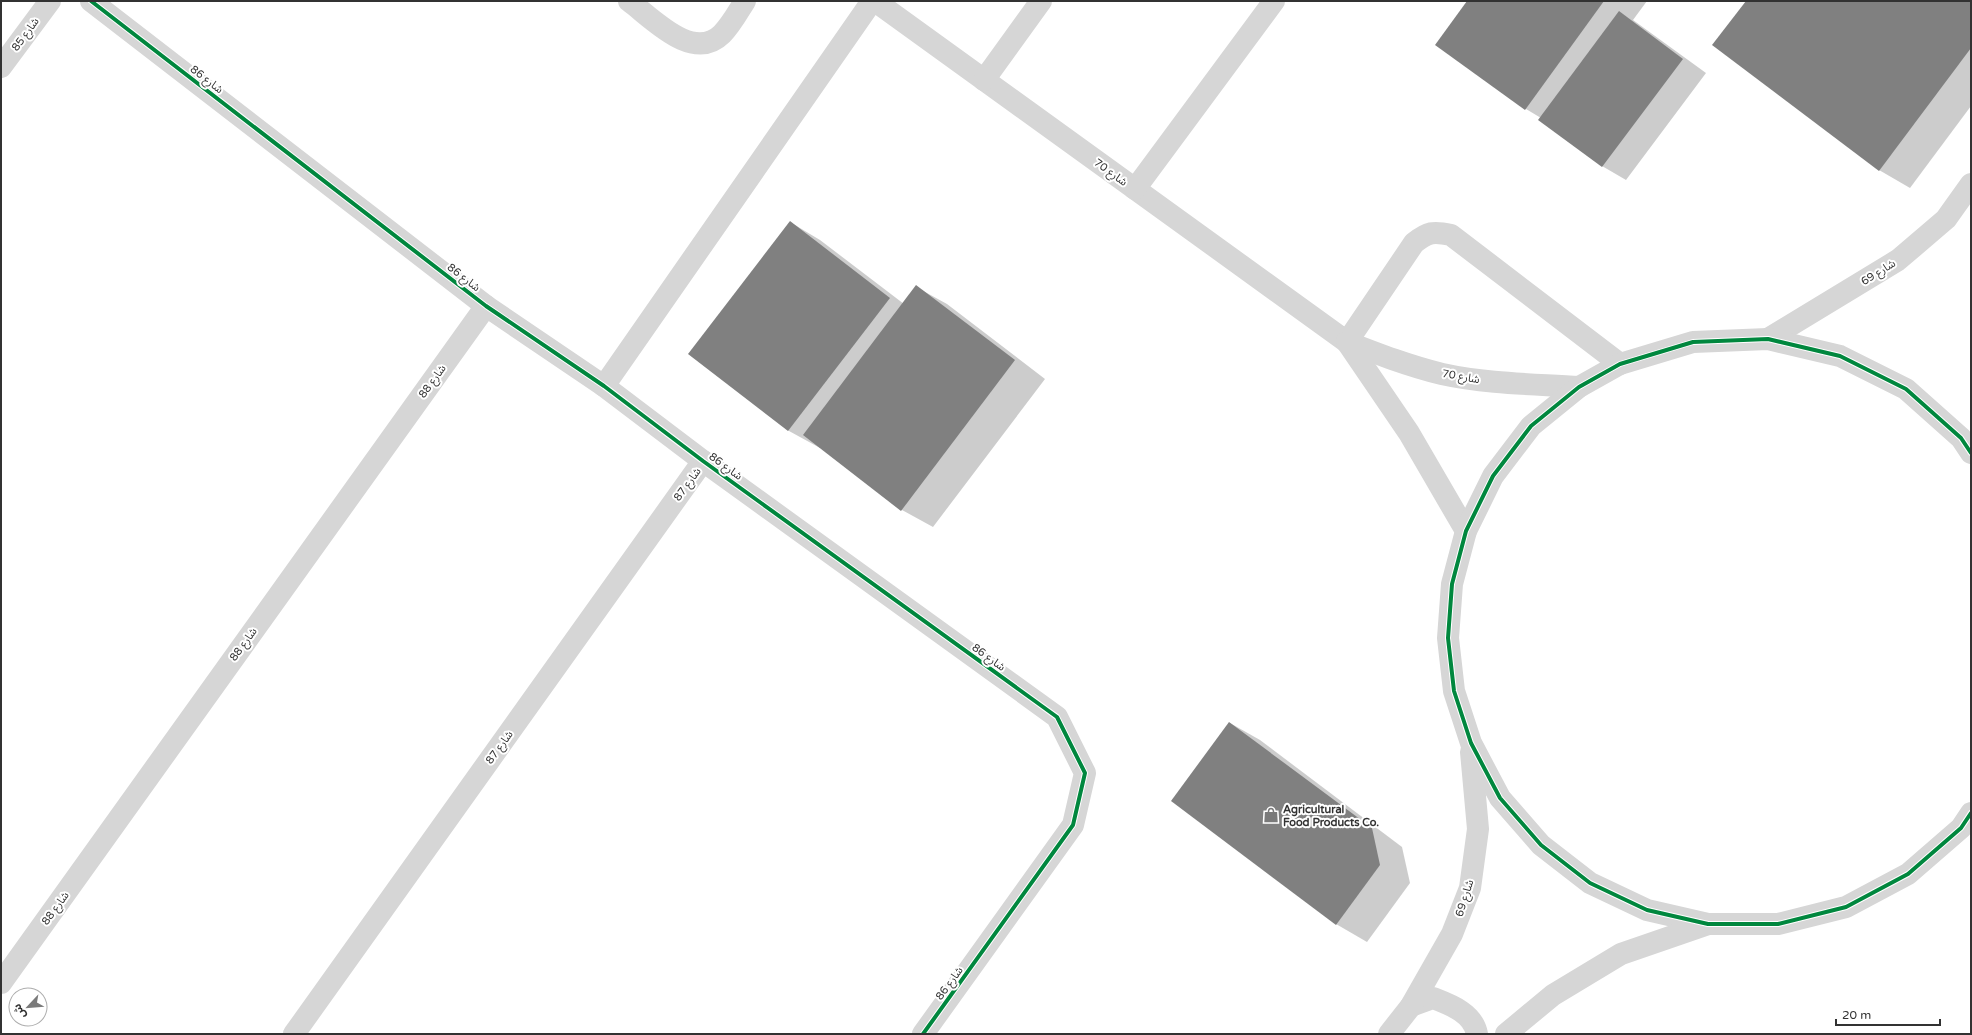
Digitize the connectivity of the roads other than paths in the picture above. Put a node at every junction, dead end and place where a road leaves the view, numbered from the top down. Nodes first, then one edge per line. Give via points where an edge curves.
1 (50, 1) edge
2 (91, 1) edge
3 (629, 1) edge
4 (745, 1) edge
5 (873, 1) edge
6 (1041, 1) edge
7 (1274, 1) edge
8 (1, 67) edge
9 (984, 80) junction
10 (1971, 184) edge
11 (1135, 189) junction
12 (486, 306) junction
13 (1768, 339) junction
14 (1347, 342) junction
15 (1620, 364) junction
16 (604, 386) junction
17 (1579, 387) junction
18 (1971, 453) edge
19 (703, 461) junction
20 (1466, 532) junction
21 (1471, 743) junction
22 (1971, 813) edge
23 (1708, 924) junction
24 (1, 983) edge
25 (1411, 1006) junction
26 (294, 1034) edge
27 (923, 1034) edge
28 (1389, 1034) edge
29 (1477, 1034) edge
30 (1506, 1034) edge

1 - 8 street, شارع 85
2 - 12 street, شارع 86
3 - 4 street via 681,40 703,44 713,41 722,34
5 - 9 street, شارع 70
5 - 16 street
6 - 9 street
7 - 11 street
9 - 11 street, شارع 70
10 - 13 street, شارع 69 via 1946,219 1898,260
11 - 14 street, شارع 70
12 - 16 street, شارع 86
12 - 24 street, شارع 88
13 - 15 street via 1693,342
13 - 18 street via 1840,356 1906,389 1961,438
14 - 15 street via 1414,243 1425,234 1438,232 1451,235
14 - 17 street, شارع 70 via 1443,374 1493,382
14 - 20 street, شارع 70 via 1409,433
15 - 17 street
16 - 19 street, شارع 86
17 - 20 street via 1531,426 1493,476
19 - 26 street, شارع 87
19 - 27 street, شارع 86 via 1057,717 1085,773 1074,825
20 - 21 street via 1452,584 1448,638 1454,691
21 - 23 street via 1500,798 1540,845 1590,883 1640,907
21 - 25 street, شارع 69 via 1478,828 1470,888 1452,934
22 - 23 street via 1961,828 1908,874 1846,907 1778,924
23 - 30 street via 1621,954 1553,995
25 - 28 street, شارع 69
25 - 29 street via 1433,998 1460,1009 1476,1028

